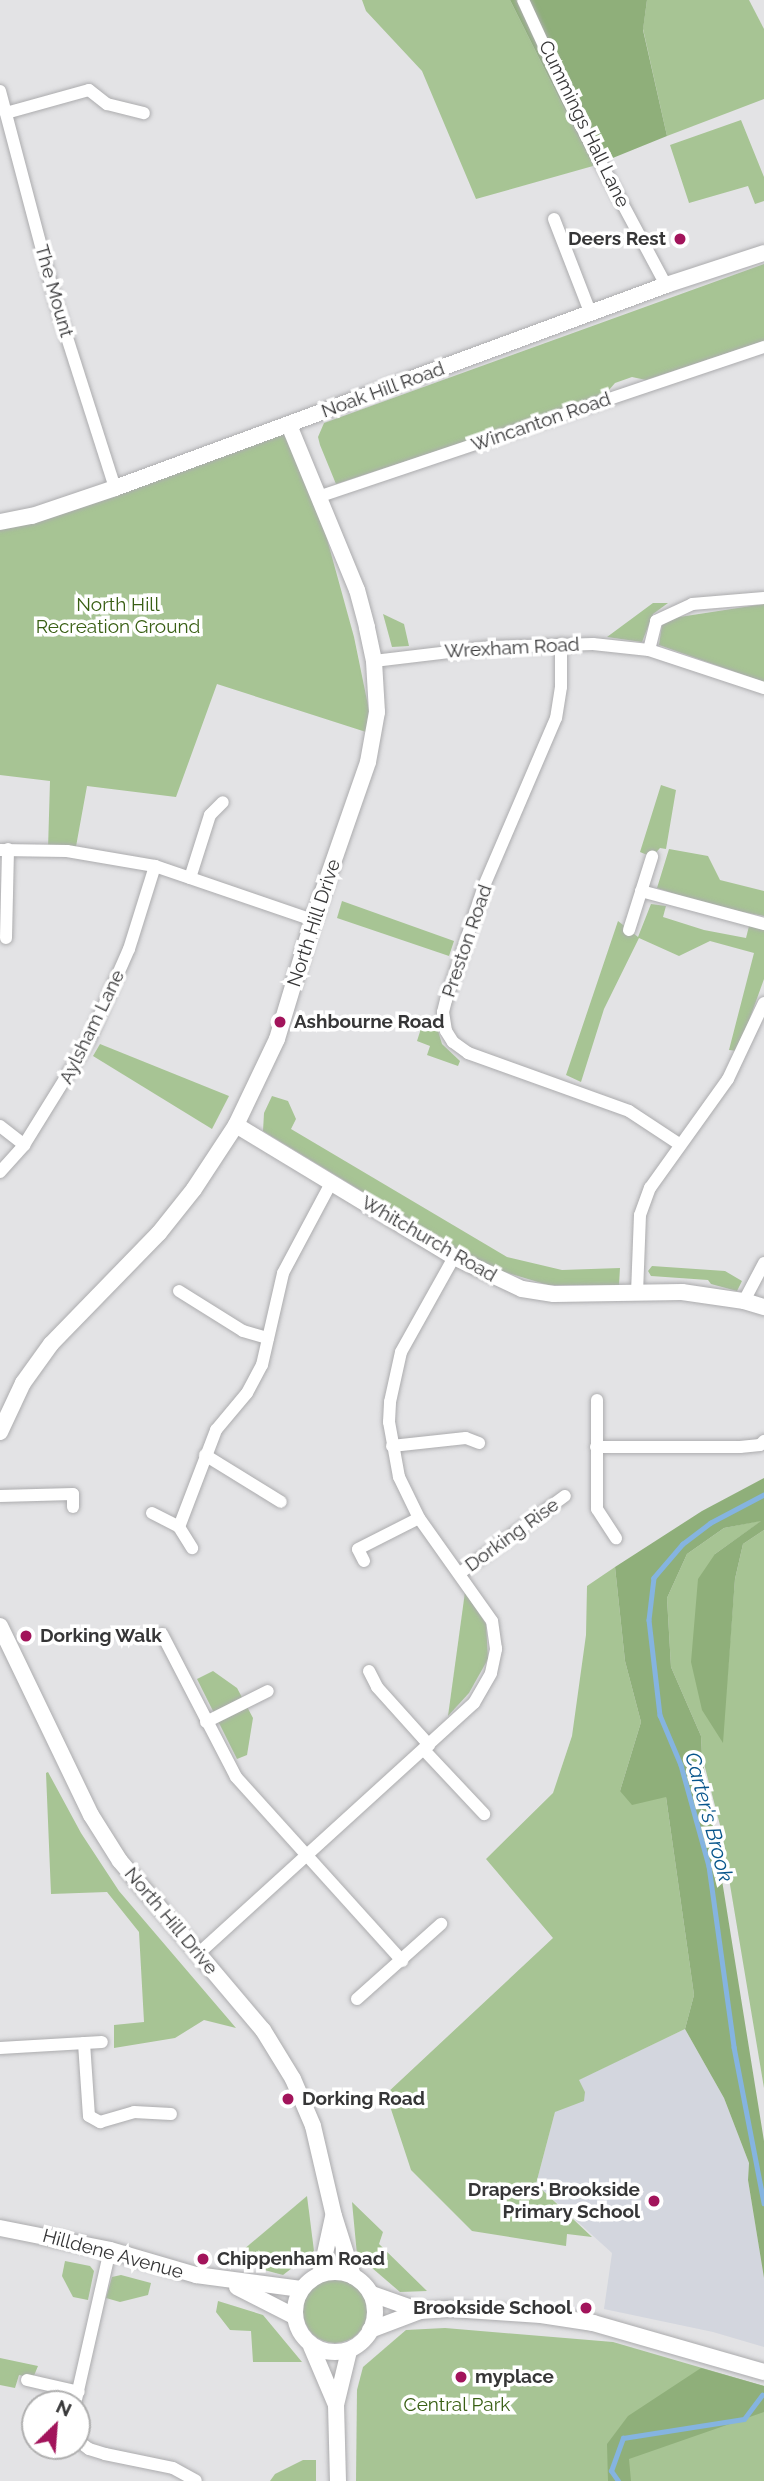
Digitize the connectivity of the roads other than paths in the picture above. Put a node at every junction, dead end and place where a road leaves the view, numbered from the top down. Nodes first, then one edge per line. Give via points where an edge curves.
1 (523, 0) edge
2 (0, 91) edge
3 (6, 113) junction
4 (144, 113) dead end
5 (554, 219) dead end
6 (764, 253) edge
7 (666, 285) junction
8 (590, 313) junction
9 (764, 348) edge
10 (289, 425) junction
11 (116, 488) junction
12 (318, 497) junction
13 (0, 522) edge
14 (764, 598) edge
15 (561, 644) junction
16 (649, 650) junction
17 (374, 661) junction
18 (764, 688) edge
19 (223, 802) dead end
20 (4, 850) edge
21 (652, 857) dead end
22 (155, 866) junction
23 (190, 877) junction
24 (641, 891) junction
25 (313, 920) junction
26 (764, 924) edge
27 (629, 930) dead end
28 (6, 938) dead end
29 (764, 1003) edge
30 (236, 1125) junction
31 (0, 1126) edge
32 (679, 1144) junction
33 (24, 1145) junction
34 (0, 1172) edge
35 (331, 1183) junction
36 (454, 1258) junction
37 (764, 1263) edge
38 (179, 1291) dead end
39 (637, 1293) junction
40 (744, 1301) junction
41 (764, 1307) edge
42 (268, 1338) junction
43 (597, 1400) dead end
44 (0, 1432) edge
45 (764, 1441) edge
46 (479, 1443) dead end
47 (392, 1446) junction
48 (596, 1447) junction
49 (205, 1455) junction
50 (0, 1496) edge
51 (565, 1496) dead end
52 (281, 1502) dead end
53 (73, 1507) dead end
54 (152, 1513) dead end
55 (419, 1518) junction
56 (179, 1527) junction
57 (617, 1538) dead end
58 (192, 1548) dead end
59 (364, 1561) dead end
60 (460, 1573) junction
61 (0, 1626) edge
62 (162, 1634) dead end
63 (369, 1671) dead end
64 (268, 1691) dead end
65 (206, 1722) junction
66 (427, 1747) junction
67 (484, 1814) dead end
68 (306, 1857) junction
69 (441, 1924) dead end
70 (198, 1954) junction
71 (402, 1961) junction
72 (357, 1999) dead end
73 (102, 2042) dead end
74 (84, 2043) junction
75 (0, 2048) edge
76 (171, 2114) dead end
77 (334, 2216) junction
78 (0, 2228) edge
79 (110, 2250) junction
80 (321, 2272) junction
81 (353, 2276) junction
82 (225, 2281) junction
83 (301, 2290) junction
84 (372, 2294) junction
85 (420, 2311) junction
86 (294, 2316) junction
87 (370, 2330) junction
88 (311, 2346) junction
89 (349, 2350) junction
90 (764, 2372) edge
91 (27, 2380) dead end
92 (55, 2390) edge
93 (79, 2390) edge
94 (336, 2405) junction
95 (91, 2450) edge
96 (196, 2481) edge
97 (338, 2481) edge

1 - 7 street, Cummings Hall Lane via 581,126
2 - 3 street, The Mount
3 - 4 street via 89,90 107,104
3 - 11 street, The Mount via 56,303
5 - 8 street
6 - 7 street, Noak Hill Road
7 - 8 street, Noak Hill Road
8 - 10 street, Noak Hill Road
9 - 12 street, Wincanton Road
10 - 11 street, Noak Hill Road
10 - 12 street, North Hill Drive
11 - 13 street, Noak Hill Road
12 - 17 street, North Hill Drive via 357,590
14 - 16 street via 692,604 656,621
15 - 16 street, Wrexham Road
15 - 17 street, Wrexham Road
15 - 32 street, Preston Road via 556,718 484,886 446,1000 446,1031 468,1053 629,1111
16 - 18 street, Wrexham Road
17 - 25 street, North Hill Drive via 377,712 372,747
19 - 23 street via 210,815
20 - 22 street via 67,850
20 - 28 street
21 - 24 street
22 - 23 street
22 - 33 street, Aylsham Lane via 113,990 84,1051
23 - 25 street
24 - 26 street
24 - 27 street
25 - 30 street, North Hill Drive via 277,1039
29 - 32 street via 740,1060
30 - 35 street, Whitchurch Road
30 - 44 street, North Hill Drive via 159,1233 51,1344 23,1383
31 - 33 street
32 - 39 street via 650,1188 640,1215
33 - 34 street, Aylsham Lane
35 - 36 street, Whitchurch Road
35 - 42 street via 283,1273
36 - 39 street, Whitchurch Road via 522,1289 554,1294
36 - 47 street via 401,1352 390,1402
37 - 40 street
38 - 42 street via 243,1331
39 - 40 street, Whitchurch Road via 704,1294
40 - 41 street, Whitchurch Road
42 - 49 street via 254,1381 216,1430
43 - 48 street
45 - 48 street via 740,1447
46 - 47 street via 466,1438
47 - 55 street
48 - 57 street via 597,1509
49 - 52 street
49 - 56 street
50 - 53 street via 73,1494
51 - 60 street, Dorking Rise
54 - 56 street
55 - 59 street via 358,1549
55 - 60 street
56 - 58 street
60 - 66 street via 492,1621 494,1661 474,1703
61 - 70 street, North Hill Drive via 91,1815 120,1861
62 - 65 street
63 - 66 street
64 - 65 street
65 - 68 street via 236,1777
66 - 67 street
66 - 68 street
68 - 70 street
68 - 71 street
69 - 71 street
70 - 77 street, North Hill Drive via 262,2030 293,2079 313,2126
71 - 72 street
73 - 74 street
74 - 75 street
74 - 76 street via 89,2116 100,2122 134,2112
77 - 80 street, North Hill Drive
77 - 81 street, North Hill Drive
78 - 79 street, Hilldene Avenue
79 - 82 street, Hilldene Avenue
79 - 93 street
80 - 81 street
80 - 83 street
81 - 84 street
82 - 83 street, Hilldene Avenue
82 - 86 street, Hilldene Avenue
83 - 86 street
84 - 85 street
84 - 87 street
85 - 87 street
85 - 90 street via 495,2311 593,2323
86 - 88 street
87 - 89 street
88 - 89 street
88 - 94 street
89 - 94 street
91 - 92 street
94 - 97 street
95 - 96 street via 173,2468

